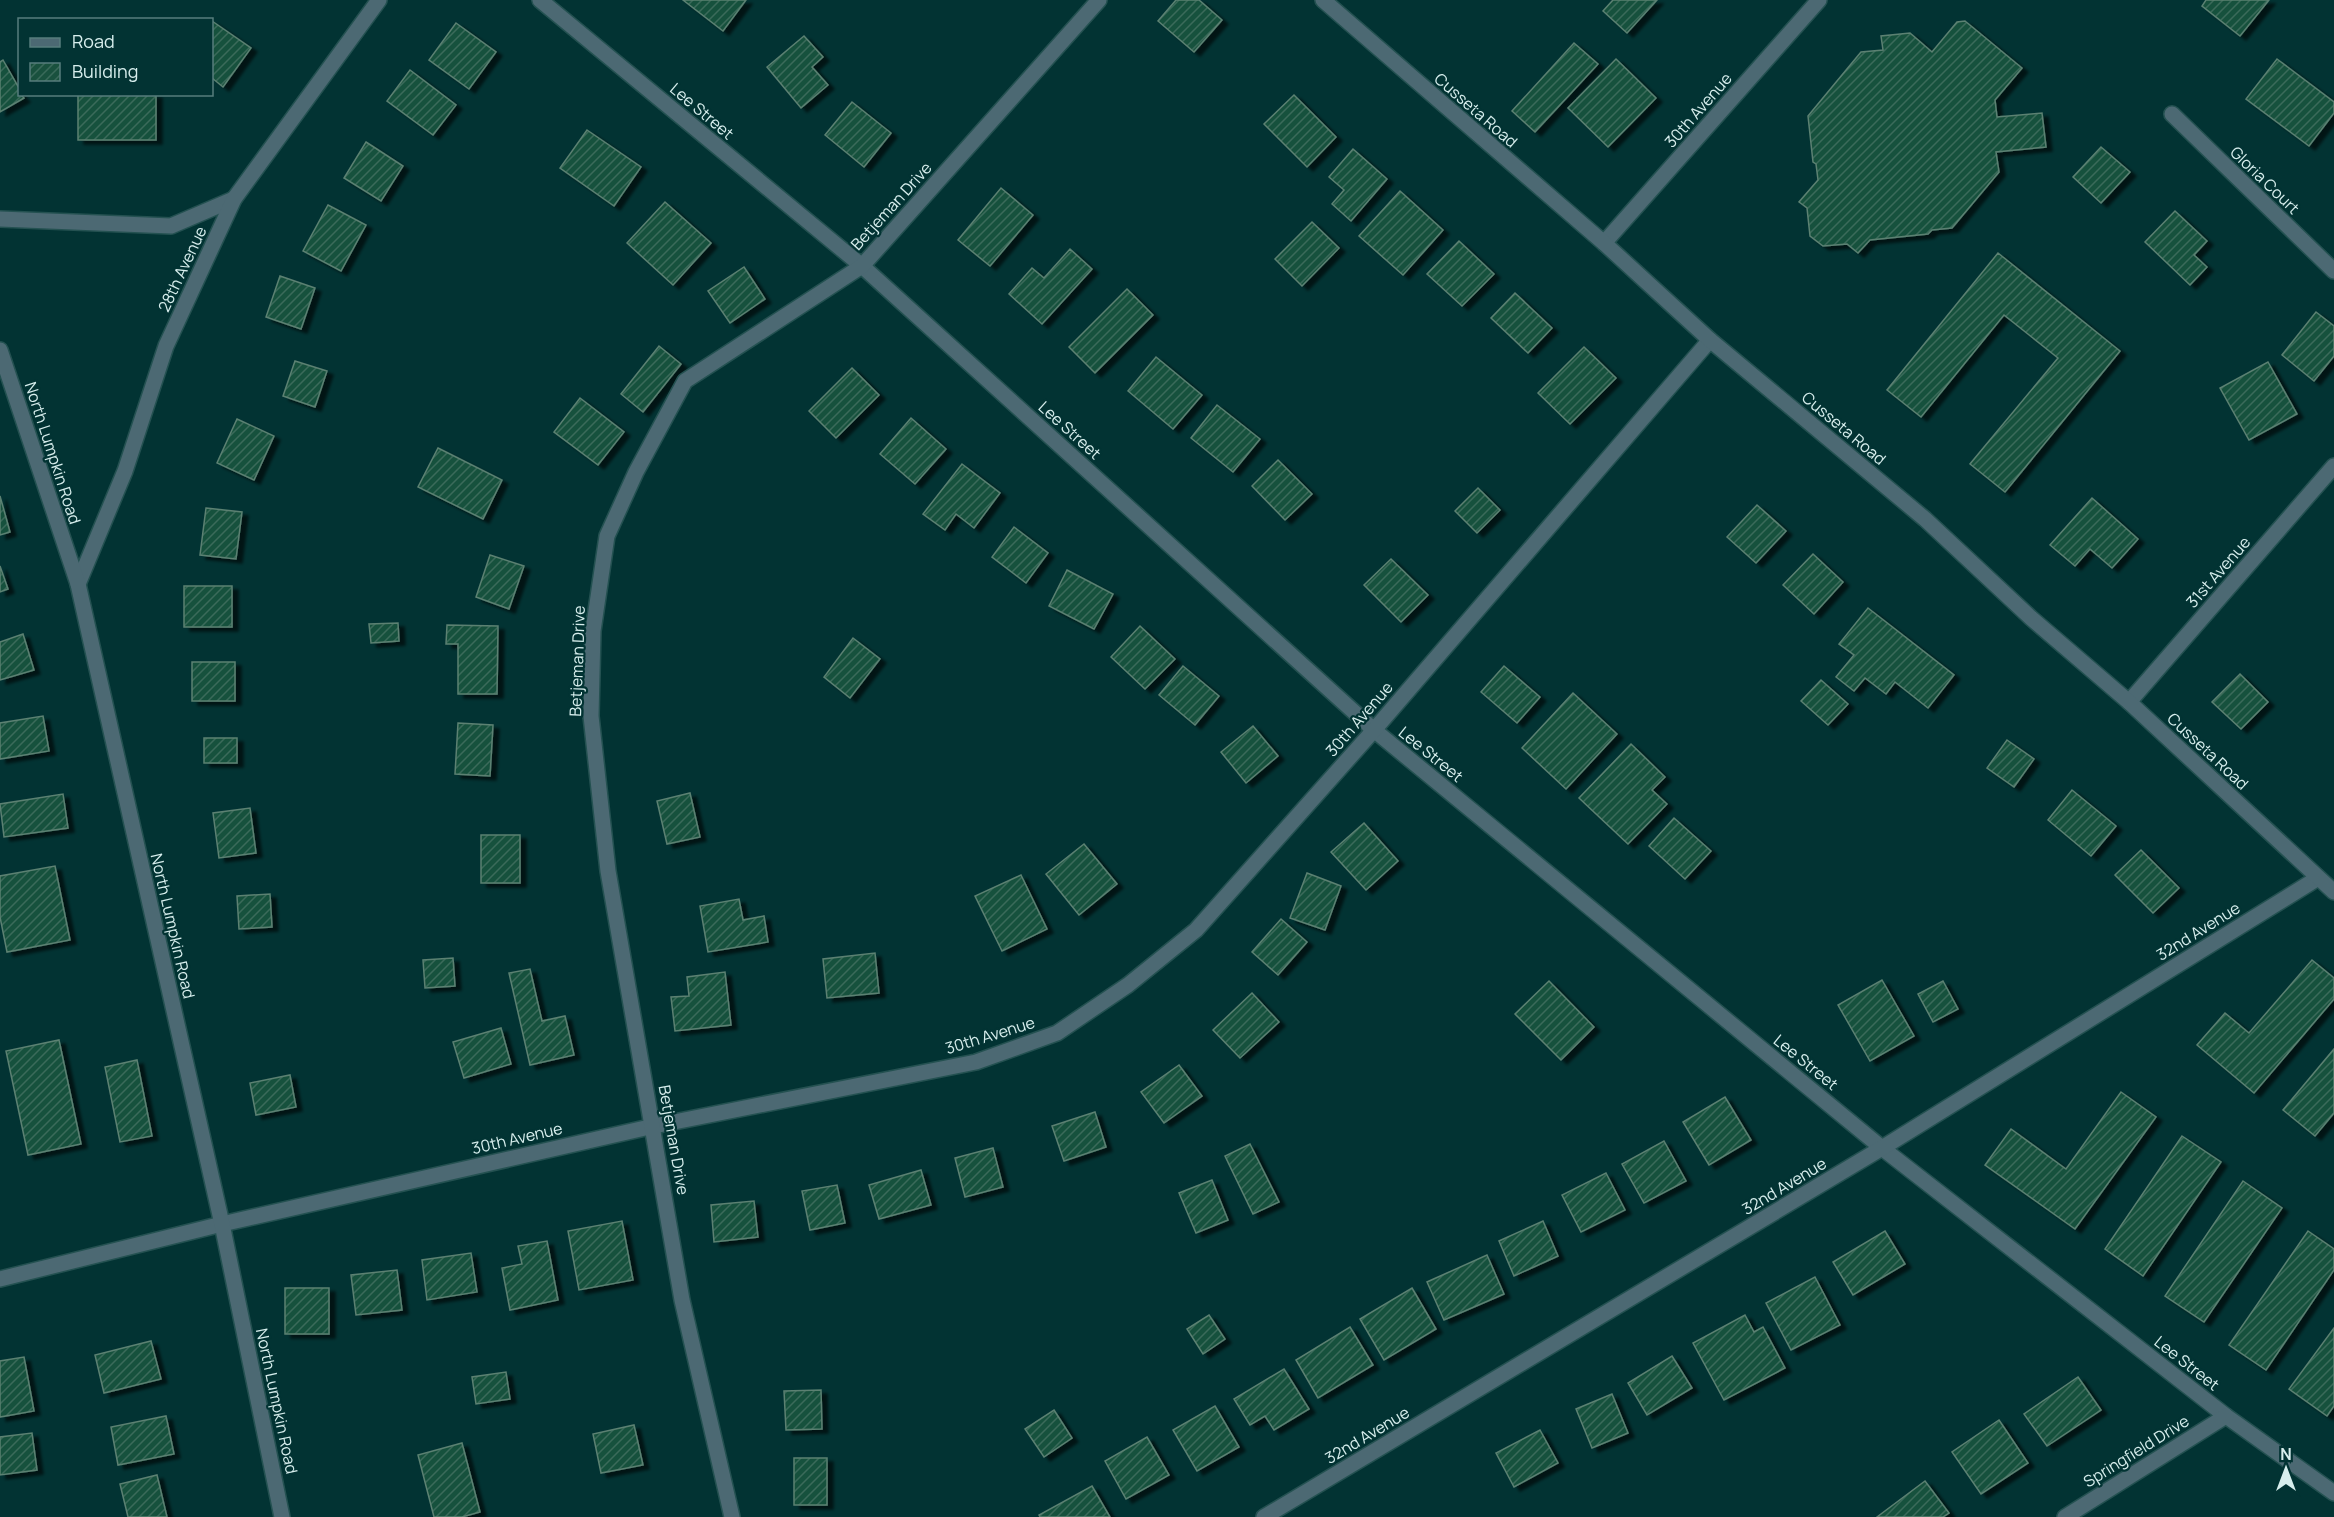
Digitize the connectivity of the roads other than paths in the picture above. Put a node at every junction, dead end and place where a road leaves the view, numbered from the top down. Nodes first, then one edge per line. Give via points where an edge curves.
1 (379, 0) edge
2 (540, 0) edge
3 (1099, 0) edge
4 (1323, 0) edge
5 (1819, 0) edge
6 (2172, 114) dead end
7 (234, 199) junction
8 (0, 219) edge
9 (1604, 243) junction
10 (862, 266) junction
11 (2334, 271) edge
12 (1710, 340) junction
13 (0, 350) edge
14 (2334, 466) edge
15 (78, 585) junction
16 (2129, 702) junction
17 (1374, 730) junction
18 (2318, 878) junction
19 (2334, 892) edge
20 (654, 1126) junction
21 (1882, 1148) junction
22 (222, 1224) junction
23 (0, 1279) edge
24 (2226, 1416) junction
25 (2334, 1493) edge
26 (282, 1517) edge
27 (732, 1517) edge
28 (1264, 1517) edge
29 (2066, 1517) edge

1 - 7 street, 28th Avenue
2 - 10 street, Lee Street
3 - 10 street, Betjeman Drive
4 - 9 street, Cusseta Road
5 - 9 street, 30th Avenue
6 - 11 street, Gloria Court
7 - 8 street via 171,226
7 - 15 street, 28th Avenue via 166,346 125,471
9 - 12 street, Cusseta Road
10 - 17 street, Lee Street
10 - 20 street, Betjeman Drive via 685,381 607,536 593,631 591,716 608,871
12 - 16 street, Cusseta Road via 1925,519
12 - 17 street, 30th Avenue
13 - 15 street, North Lumpkin Road
14 - 16 street, 31st Avenue
15 - 22 street, North Lumpkin Road
16 - 18 street, Cusseta Road
17 - 20 street, 30th Avenue via 1196,930 1128,985 1057,1033 976,1062
17 - 21 street, Lee Street
18 - 19 street, Cusseta Road
18 - 21 street, 32nd Avenue
20 - 22 street, 30th Avenue
20 - 27 street, Betjeman Drive via 682,1300
21 - 24 street, Lee Street
21 - 28 street, 32nd Avenue
22 - 23 street, 30th Avenue
22 - 26 street, North Lumpkin Road
24 - 25 street, Lee Street
24 - 29 street, Springfield Drive

